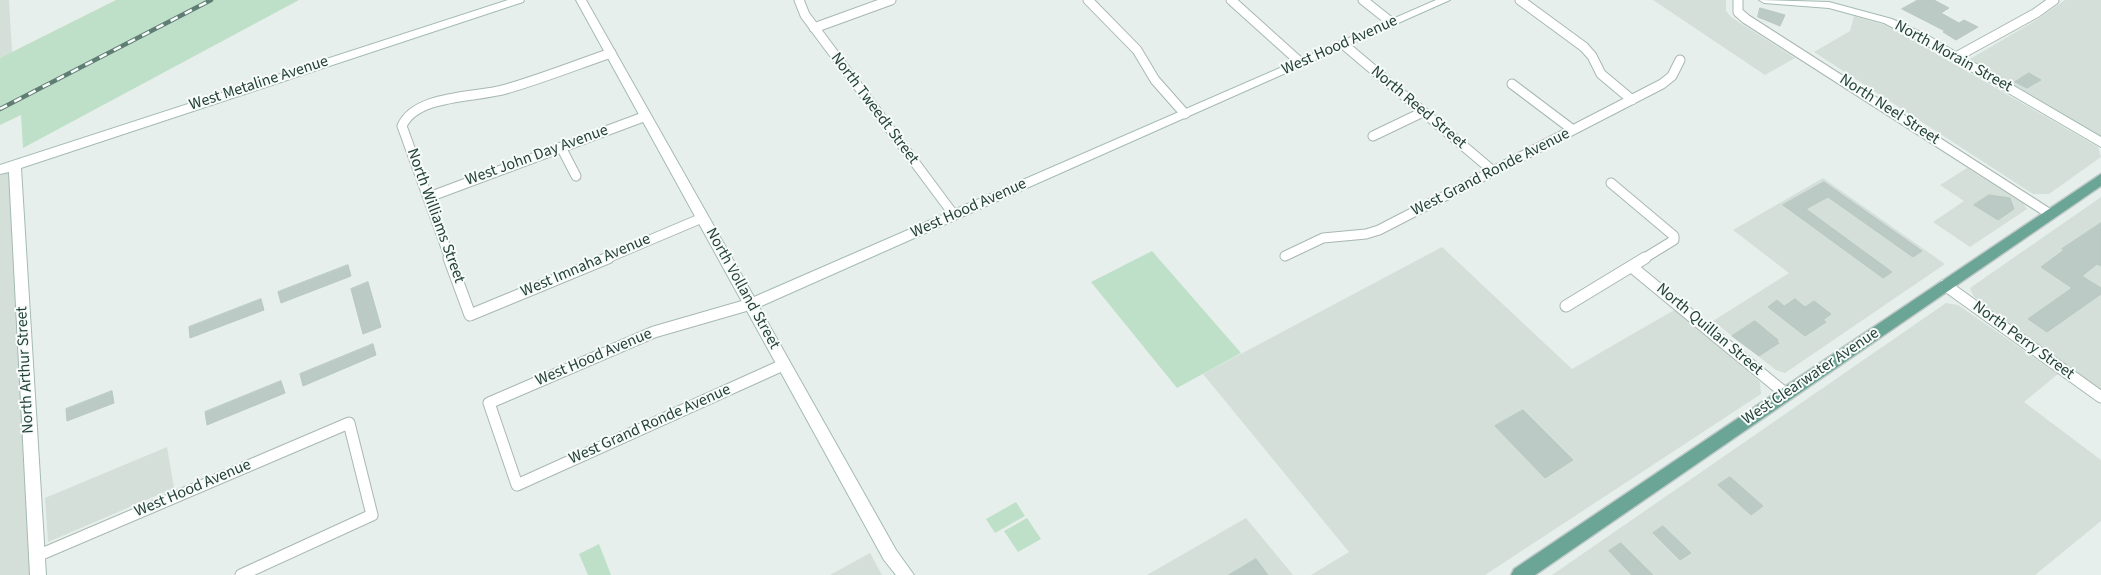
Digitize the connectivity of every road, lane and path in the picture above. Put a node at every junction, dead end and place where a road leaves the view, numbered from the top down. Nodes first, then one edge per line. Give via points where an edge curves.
1 (519, 0) edge
2 (581, 0) edge
3 (799, 0) edge
4 (891, 0) edge
5 (1088, 0) edge
6 (1231, 0) edge
7 (1363, 0) edge
8 (1444, 0) edge
9 (1520, 0) edge
10 (1738, 0) edge
11 (1764, 0) edge
12 (2054, 0) edge
13 (1392, 23) junction
14 (814, 28) junction
15 (1343, 44) junction
16 (611, 53) junction
17 (1956, 57) junction
18 (1680, 60) dead end
19 (1301, 63) junction
20 (1512, 84) dead end
21 (1632, 100) junction
22 (1423, 112) junction
23 (1185, 114) junction
24 (646, 116) junction
25 (1573, 130) junction
26 (1373, 136) dead end
27 (2101, 143) edge
28 (561, 148) junction
29 (15, 164) junction
30 (0, 170) edge
31 (1494, 171) junction
32 (576, 176) dead end
33 (2101, 179) edge
34 (1611, 183) dead end
35 (429, 197) junction
36 (2050, 214) junction
37 (954, 215) junction
38 (702, 218) junction
39 (1285, 256) dead end
40 (1632, 267) junction
41 (1945, 286) junction
42 (750, 304) junction
43 (1566, 306) dead end
44 (470, 315) joint
45 (783, 365) junction
46 (1786, 394) junction
47 (2101, 397) edge
48 (517, 485) joint
49 (37, 556) junction
50 (38, 575) edge
51 (242, 575) edge
52 (906, 575) edge
53 (1520, 575) edge

1 - 29 street, West Metaline Avenue
2 - 16 street, North Volland Street
3 - 14 street, North Tweedt Street via 800,9
4 - 14 street
5 - 23 street via 1137,50 1155,80
6 - 19 street
7 - 13 street
8 - 13 street, West Hood Avenue
9 - 21 street via 1584,47 1607,81
10 - 36 street, North Neel Street via 1738,12 1746,19
11 - 17 street, North Morain Street via 1818,3 1864,13 1900,26
12 - 17 street
13 - 15 street, West Hood Avenue
14 - 37 street, North Tweedt Street
15 - 19 street, West Hood Avenue
15 - 22 street, North Reed Street
16 - 24 street, North Volland Street
16 - 35 street, North Williams Street via 504,90 454,96 418,109 406,117 402,126
17 - 27 street, North Morain Street
18 - 21 street, West Grand Ronde Avenue via 1668,80
19 - 23 street, West Hood Avenue
20 - 25 street
21 - 25 street, West Grand Ronde Avenue
22 - 26 street
22 - 31 street, North Reed Street
23 - 37 street, West Hood Avenue
24 - 28 street, West John Day Avenue
24 - 38 street, North Volland Street
25 - 31 street, West Grand Ronde Avenue
28 - 32 street
28 - 35 street, West John Day Avenue
29 - 30 street, West Metaline Avenue
29 - 49 street, North Arthur Street
31 - 39 street, West Grand Ronde Avenue via 1379,230 1323,238
33 - 36 main road, West Clearwater Avenue
34 - 40 street via 1674,236 1672,243
35 - 44 street, North Williams Street
36 - 41 main road, West Clearwater Avenue
37 - 42 street, West Hood Avenue
38 - 42 street, North Volland Street
38 - 44 street, West Imnaha Avenue
40 - 43 street
40 - 46 street, North Quillan Street
41 - 46 main road, West Clearwater Avenue
41 - 47 street, North Perry Street
42 - 45 street, North Volland Street
42 - 48 street, West Hood Avenue via 718,316 654,332 489,402
45 - 48 street, West Grand Ronde Avenue
45 - 52 street, North Volland Street via 890,555
46 - 53 main road, West Clearwater Avenue
49 - 50 street, North Arthur Street
49 - 51 street, West Hood Avenue via 349,423 372,515

